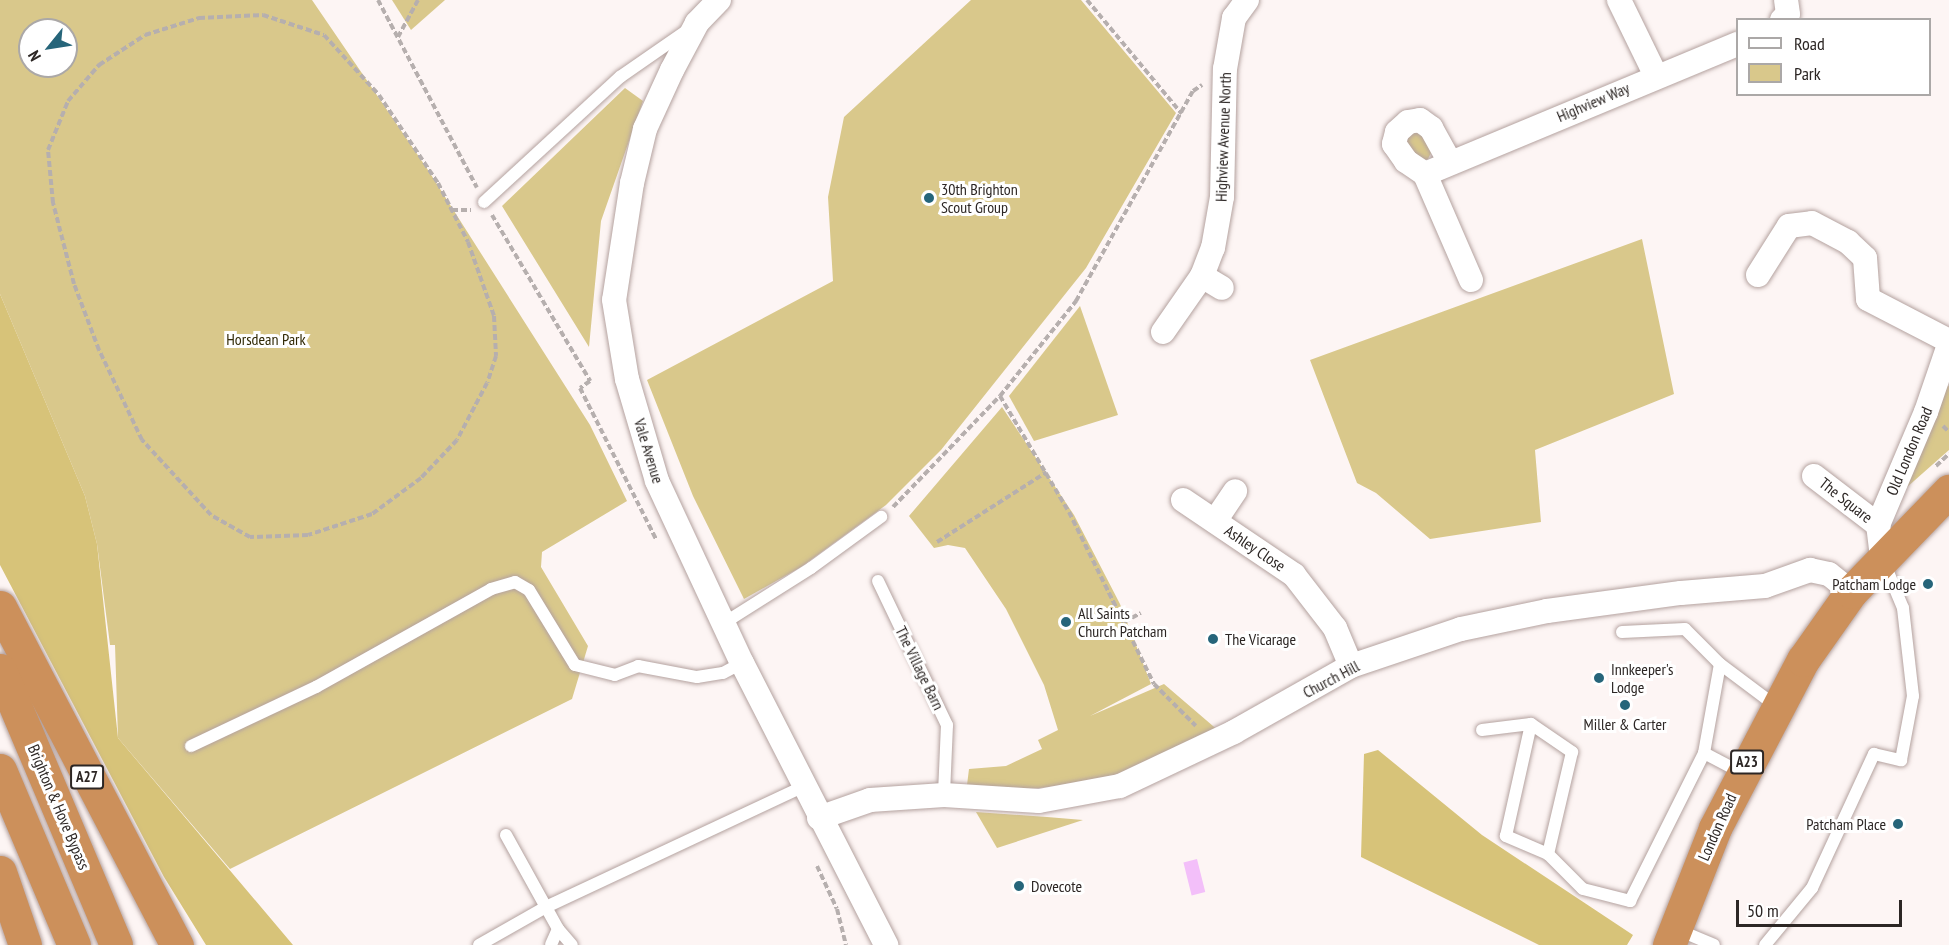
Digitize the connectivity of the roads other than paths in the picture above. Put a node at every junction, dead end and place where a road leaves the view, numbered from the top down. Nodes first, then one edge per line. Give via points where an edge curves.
1 (719, 0) edge
2 (1247, 0) edge
3 (1619, 0) edge
4 (1786, 0) edge
5 (1784, 18) edge
6 (697, 23) junction
7 (1736, 44) edge
8 (1656, 75) junction
9 (1449, 161) junction
10 (1425, 174) junction
11 (484, 202) road end
12 (1758, 274) dead end
13 (1202, 276) junction
14 (1471, 280) dead end
15 (1222, 288) dead end
16 (1163, 332) dead end
17 (1949, 343) edge
18 (1814, 476) dead end
19 (1235, 491) dead end
20 (1949, 491) edge
21 (1182, 500) dead end
22 (881, 517) road end
23 (1215, 521) junction
24 (1878, 525) junction
25 (1882, 557) junction
26 (878, 580) dead end
27 (1851, 592) junction
28 (0, 607) edge
29 (724, 623) junction
30 (1622, 632) dead end
31 (742, 663) junction
32 (1720, 664) junction
33 (1351, 666) junction
34 (0, 670) edge
35 (1776, 706) junction
36 (1531, 724) junction
37 (1482, 730) dead end
38 (191, 746) dead end
39 (1704, 753) junction
40 (0, 770) edge
41 (1742, 774) junction
42 (804, 786) junction
43 (944, 795) junction
44 (819, 818) junction
45 (506, 835) dead end
46 (1548, 854) junction
47 (0, 872) edge
48 (854, 884) junction
49 (546, 907) junction
50 (558, 929) junction
51 (1672, 937) edge
52 (25, 945) edge
53 (74, 945) edge
54 (116, 945) edge
55 (177, 945) edge
56 (479, 945) edge
57 (552, 945) edge
58 (572, 945) edge
59 (870, 945) edge
60 (886, 945) edge
61 (1714, 945) edge
62 (1765, 945) edge

1 - 6 street, Vale Avenue
2 - 13 street, Highview Avenue North via 1234,18 1225,69 1222,197 1213,248
3 - 8 street
4 - 5 street via 1788,14
6 - 11 lane via 620,77
6 - 29 street, Vale Avenue via 645,129 632,183 614,300 627,379 657,481
7 - 8 street, Highview Way
8 - 9 street, Highview Way
9 - 10 street, Highview Way
9 - 10 street via 1431,128 1420,120 1408,122 1397,132 1394,144 1406,161
10 - 14 street
12 - 17 street via 1789,226 1812,223 1848,242 1865,258 1869,299
13 - 15 street
13 - 16 street, Highview Avenue North
17 - 24 street, Old London Road via 1926,412
18 - 24 street, The Square
19 - 23 street, Ashley Close
20 - 25 highway, A23
21 - 23 street, Ashley Close
22 - 29 lane via 811,568
23 - 33 street, Ashley Close via 1294,575 1335,628
24 - 25 street
25 - 27 highway, A23
25 - 62 lane via 1904,608 1907,629 1913,696 1901,760 1874,754 1812,888
26 - 43 lane, The Village Barn via 947,725
27 - 33 street, Church Hill via 1829,574 1810,570 1765,586 1681,592 1493,623 1400,648
27 - 35 highway, London Road / A23
28 - 55 highway, A27
29 - 31 street, Vale Avenue
30 - 32 lane via 1685,629
31 - 38 lane via 723,673 697,677 638,666 615,675 575,665 529,590 515,582 491,589 316,687
31 - 42 street, Vale Avenue
32 - 35 lane
32 - 39 lane
33 - 43 street, Church Hill via 1213,741 1119,786 1039,801
34 - 54 highway, Brighton & Hove Bypass / A27
35 - 41 highway, London Road / A23
36 - 37 lane
36 - 46 lane via 1572,752
36 - 46 lane via 1506,836
39 - 41 lane
39 - 46 lane via 1630,901 1583,889
40 - 53 highway
41 - 51 highway, London Road / A23 via 1715,828
42 - 44 street, Vale Avenue
42 - 49 lane
43 - 44 street, Church Hill via 870,800
44 - 48 street, Vale Avenue
45 - 49 lane
47 - 52 highway
48 - 59 street, Vale Avenue
48 - 60 street, Vale Avenue
49 - 50 lane
49 - 56 lane
50 - 57 lane
50 - 58 lane
51 - 61 lane

